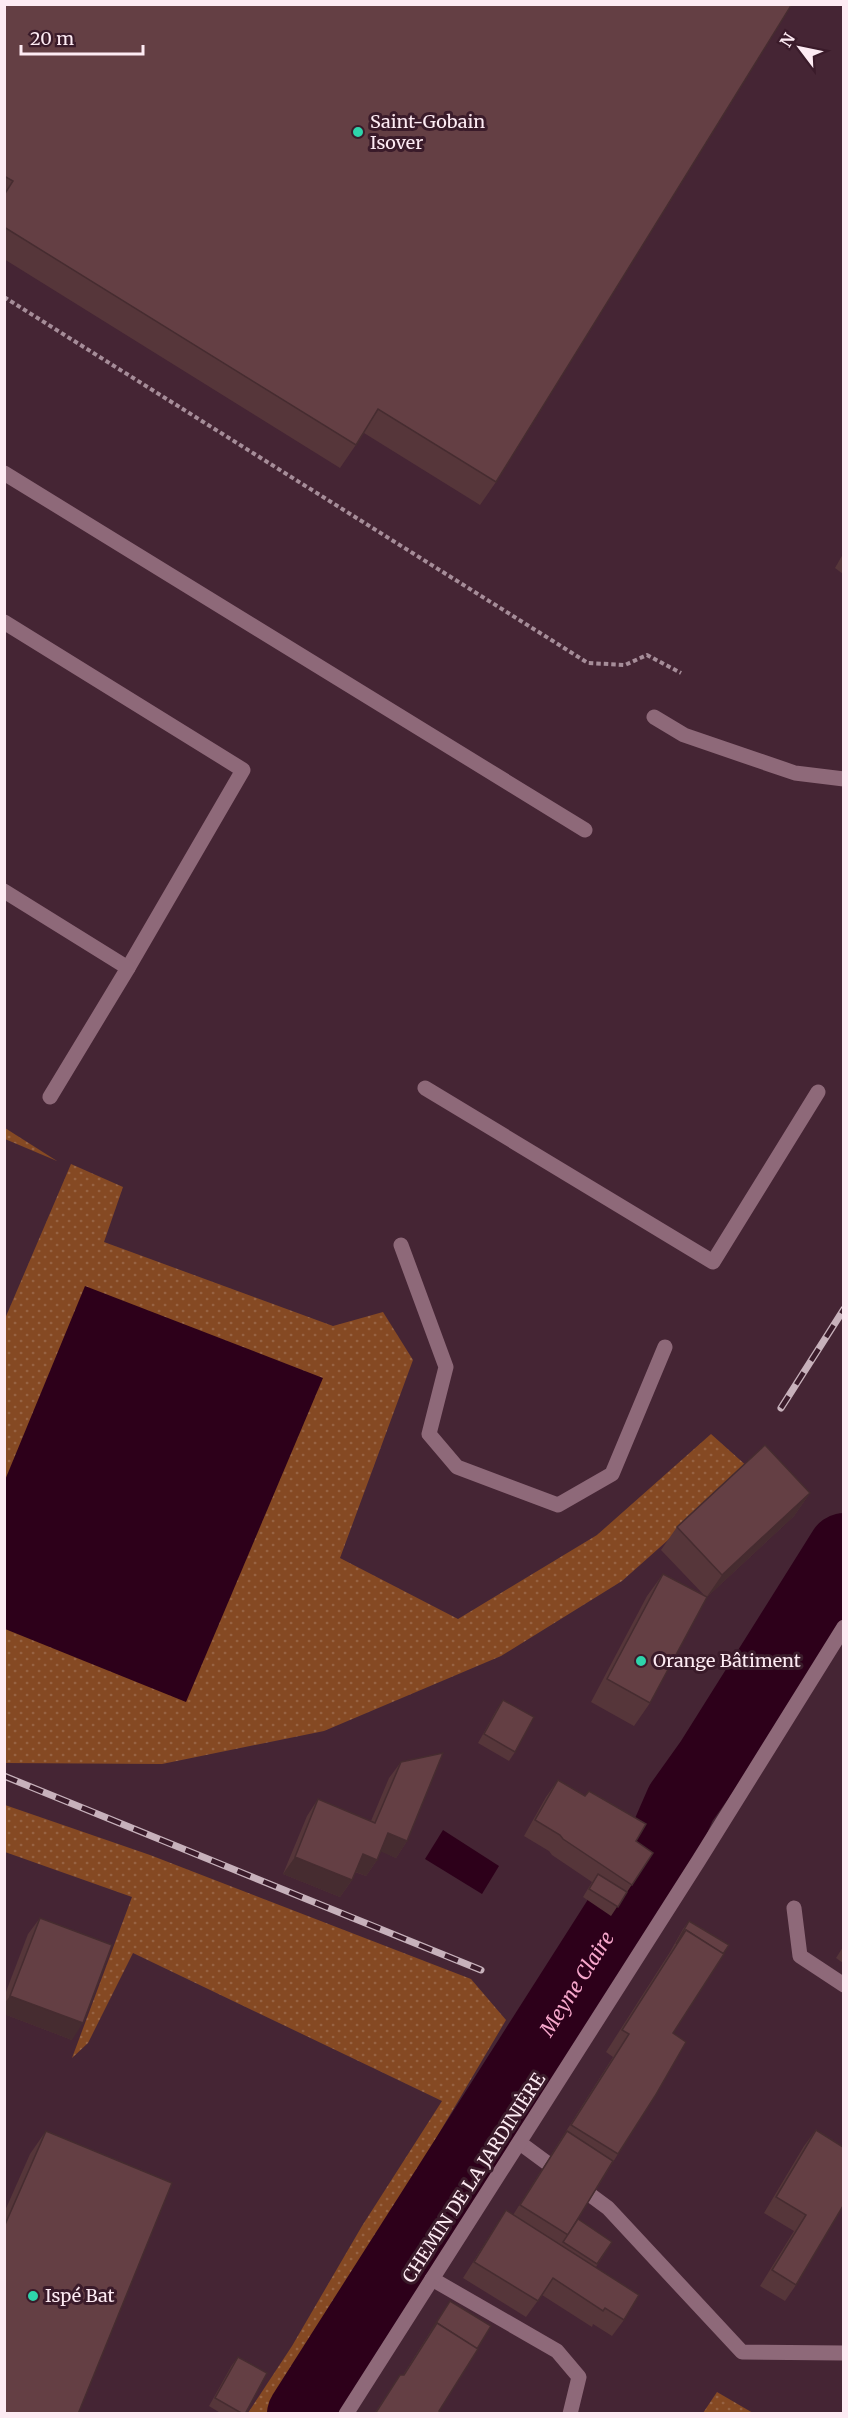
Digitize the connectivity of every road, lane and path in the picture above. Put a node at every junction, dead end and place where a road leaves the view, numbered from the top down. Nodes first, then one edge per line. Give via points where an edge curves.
1 (4, 297) edge
2 (4, 473) edge
3 (4, 622) edge
4 (681, 673) dead end
5 (654, 717) dead end
6 (843, 779) edge
7 (585, 830) dead end
8 (4, 891) edge
9 (128, 968) junction
10 (425, 1088) dead end
11 (818, 1092) dead end
12 (50, 1097) dead end
13 (401, 1245) dead end
14 (665, 1347) dead end
15 (843, 1627) edge
16 (794, 1908) dead end
17 (843, 1985) edge
18 (520, 2143) junction
19 (432, 2279) junction
20 (843, 2353) edge
21 (346, 2414) edge
22 (570, 2414) edge

1 - 4 path via 588,663 625,665 647,655
2 - 7 street
3 - 9 street via 243,770
5 - 6 street via 684,735 795,773
8 - 9 street
9 - 12 street
10 - 11 street via 713,1262
13 - 14 street via 446,1367 429,1434 456,1467 558,1504 612,1474
15 - 18 street, CHEMIN DE LA JARDINIÈRE
16 - 17 street via 800,1956
18 - 19 street, CHEMIN DE LA JARDINIÈRE
18 - 20 street via 608,2208 742,2352
19 - 21 street, CHEMIN DE LA JARDINIÈRE
19 - 22 street via 557,2351 579,2377

